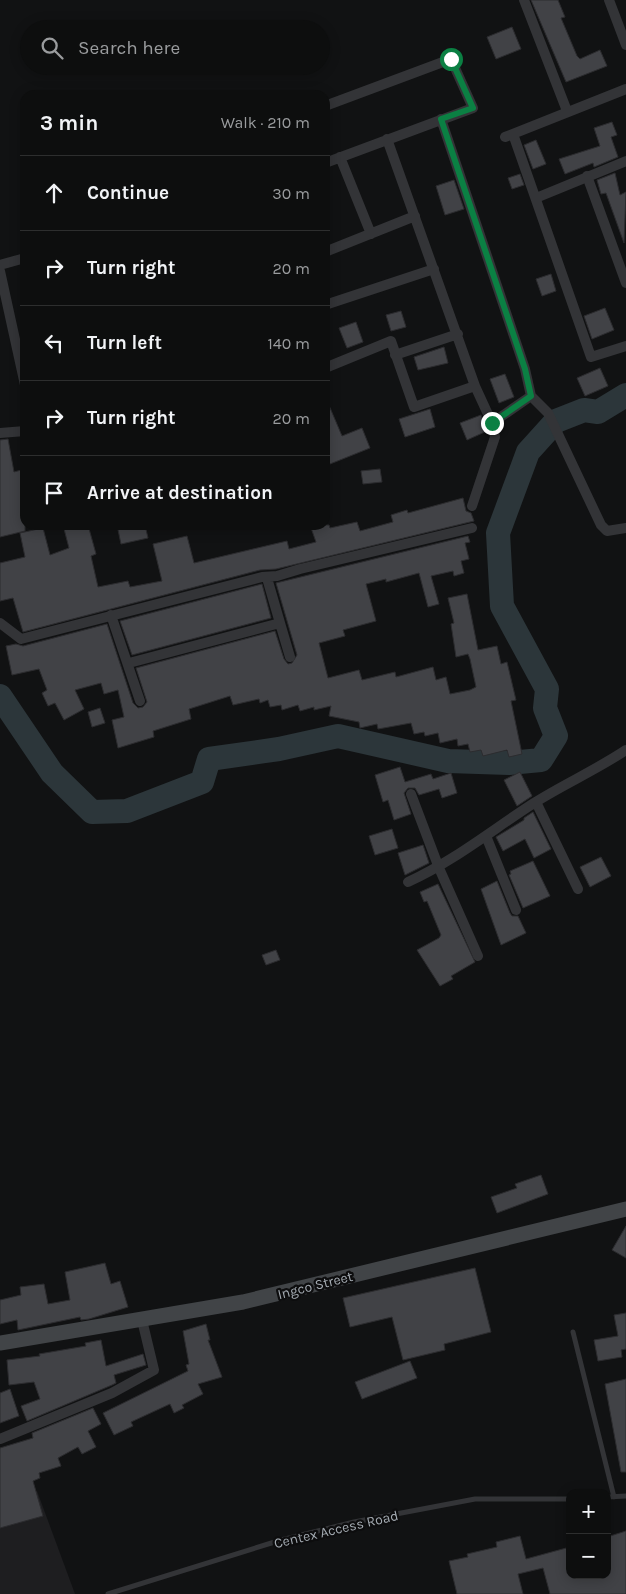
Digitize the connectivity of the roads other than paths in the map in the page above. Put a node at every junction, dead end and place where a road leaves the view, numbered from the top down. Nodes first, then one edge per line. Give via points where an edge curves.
1 (524, 0) edge
2 (609, 0) edge
3 (626, 46) edge
4 (626, 89) edge
5 (330, 104) edge
6 (567, 111) junction
7 (441, 119) junction
8 (387, 138) junction
9 (340, 157) junction
10 (330, 161) edge
11 (626, 161) edge
12 (587, 176) junction
13 (536, 198) junction
14 (415, 216) junction
15 (371, 234) junction
16 (330, 250) edge
17 (20, 259) edge
18 (0, 265) edge
19 (434, 270) junction
20 (0, 271) edge
21 (626, 283) edge
22 (330, 303) edge
23 (458, 334) junction
24 (20, 337) edge
25 (15, 339) junction
26 (626, 346) edge
27 (395, 355) junction
28 (20, 362) edge
29 (330, 366) edge
30 (475, 386) junction
31 (531, 396) junction
32 (492, 423) junction
33 (20, 431) edge
34 (0, 433) edge
35 (472, 506) dead end
36 (472, 528) dead end
37 (626, 528) edge
38 (267, 578) junction
39 (112, 615) junction
40 (0, 623) edge
41 (280, 623) junction
42 (290, 657) dead end
43 (129, 663) junction
44 (140, 700) dead end
45 (626, 750) edge
46 (411, 794) dead end
47 (536, 802) junction
48 (486, 836) junction
49 (439, 868) junction
50 (408, 882) dead end
51 (578, 889) dead end
52 (516, 910) dead end
53 (478, 956) dead end
54 (626, 1209) edge
55 (142, 1320) junction
56 (573, 1332) dead end
57 (0, 1343) edge
58 (0, 1439) edge
59 (626, 1496) edge
60 (614, 1497) joint
61 (566, 1499) edge
62 (108, 1594) edge

1 - 6 street
2 - 3 street
4 - 6 street
5 - 7 street via 451,59 473,108
6 - 13 street via 509,136
7 - 8 street
7 - 31 street via 525,369
8 - 9 street
8 - 14 street
9 - 10 street
9 - 15 street
11 - 12 street
12 - 13 street
12 - 21 street
13 - 26 street via 591,357
14 - 15 street
14 - 19 street
15 - 16 street
17 - 18 street
19 - 22 street
19 - 23 street
20 - 25 street
23 - 27 street
23 - 30 street
24 - 25 street
25 - 28 street
27 - 29 street via 391,341
27 - 30 street via 414,407
30 - 32 street
31 - 32 street
31 - 37 street via 548,413 601,525 607,531
32 - 35 street via 495,437
33 - 34 street
36 - 38 street
38 - 39 street
38 - 41 street
39 - 40 street via 21,639
39 - 43 street
41 - 42 street
41 - 43 street
43 - 44 street
45 - 47 street
46 - 49 street
47 - 48 street
47 - 51 street
48 - 49 street
48 - 52 street
49 - 50 street
49 - 53 street
54 - 55 street, Ingco Street via 243,1302
55 - 57 street, Ingco Street
55 - 58 street via 154,1370 112,1393
56 - 60 lane
59 - 60 lane
61 - 62 lane, Centex Access Road via 475,1499 354,1522 281,1540

